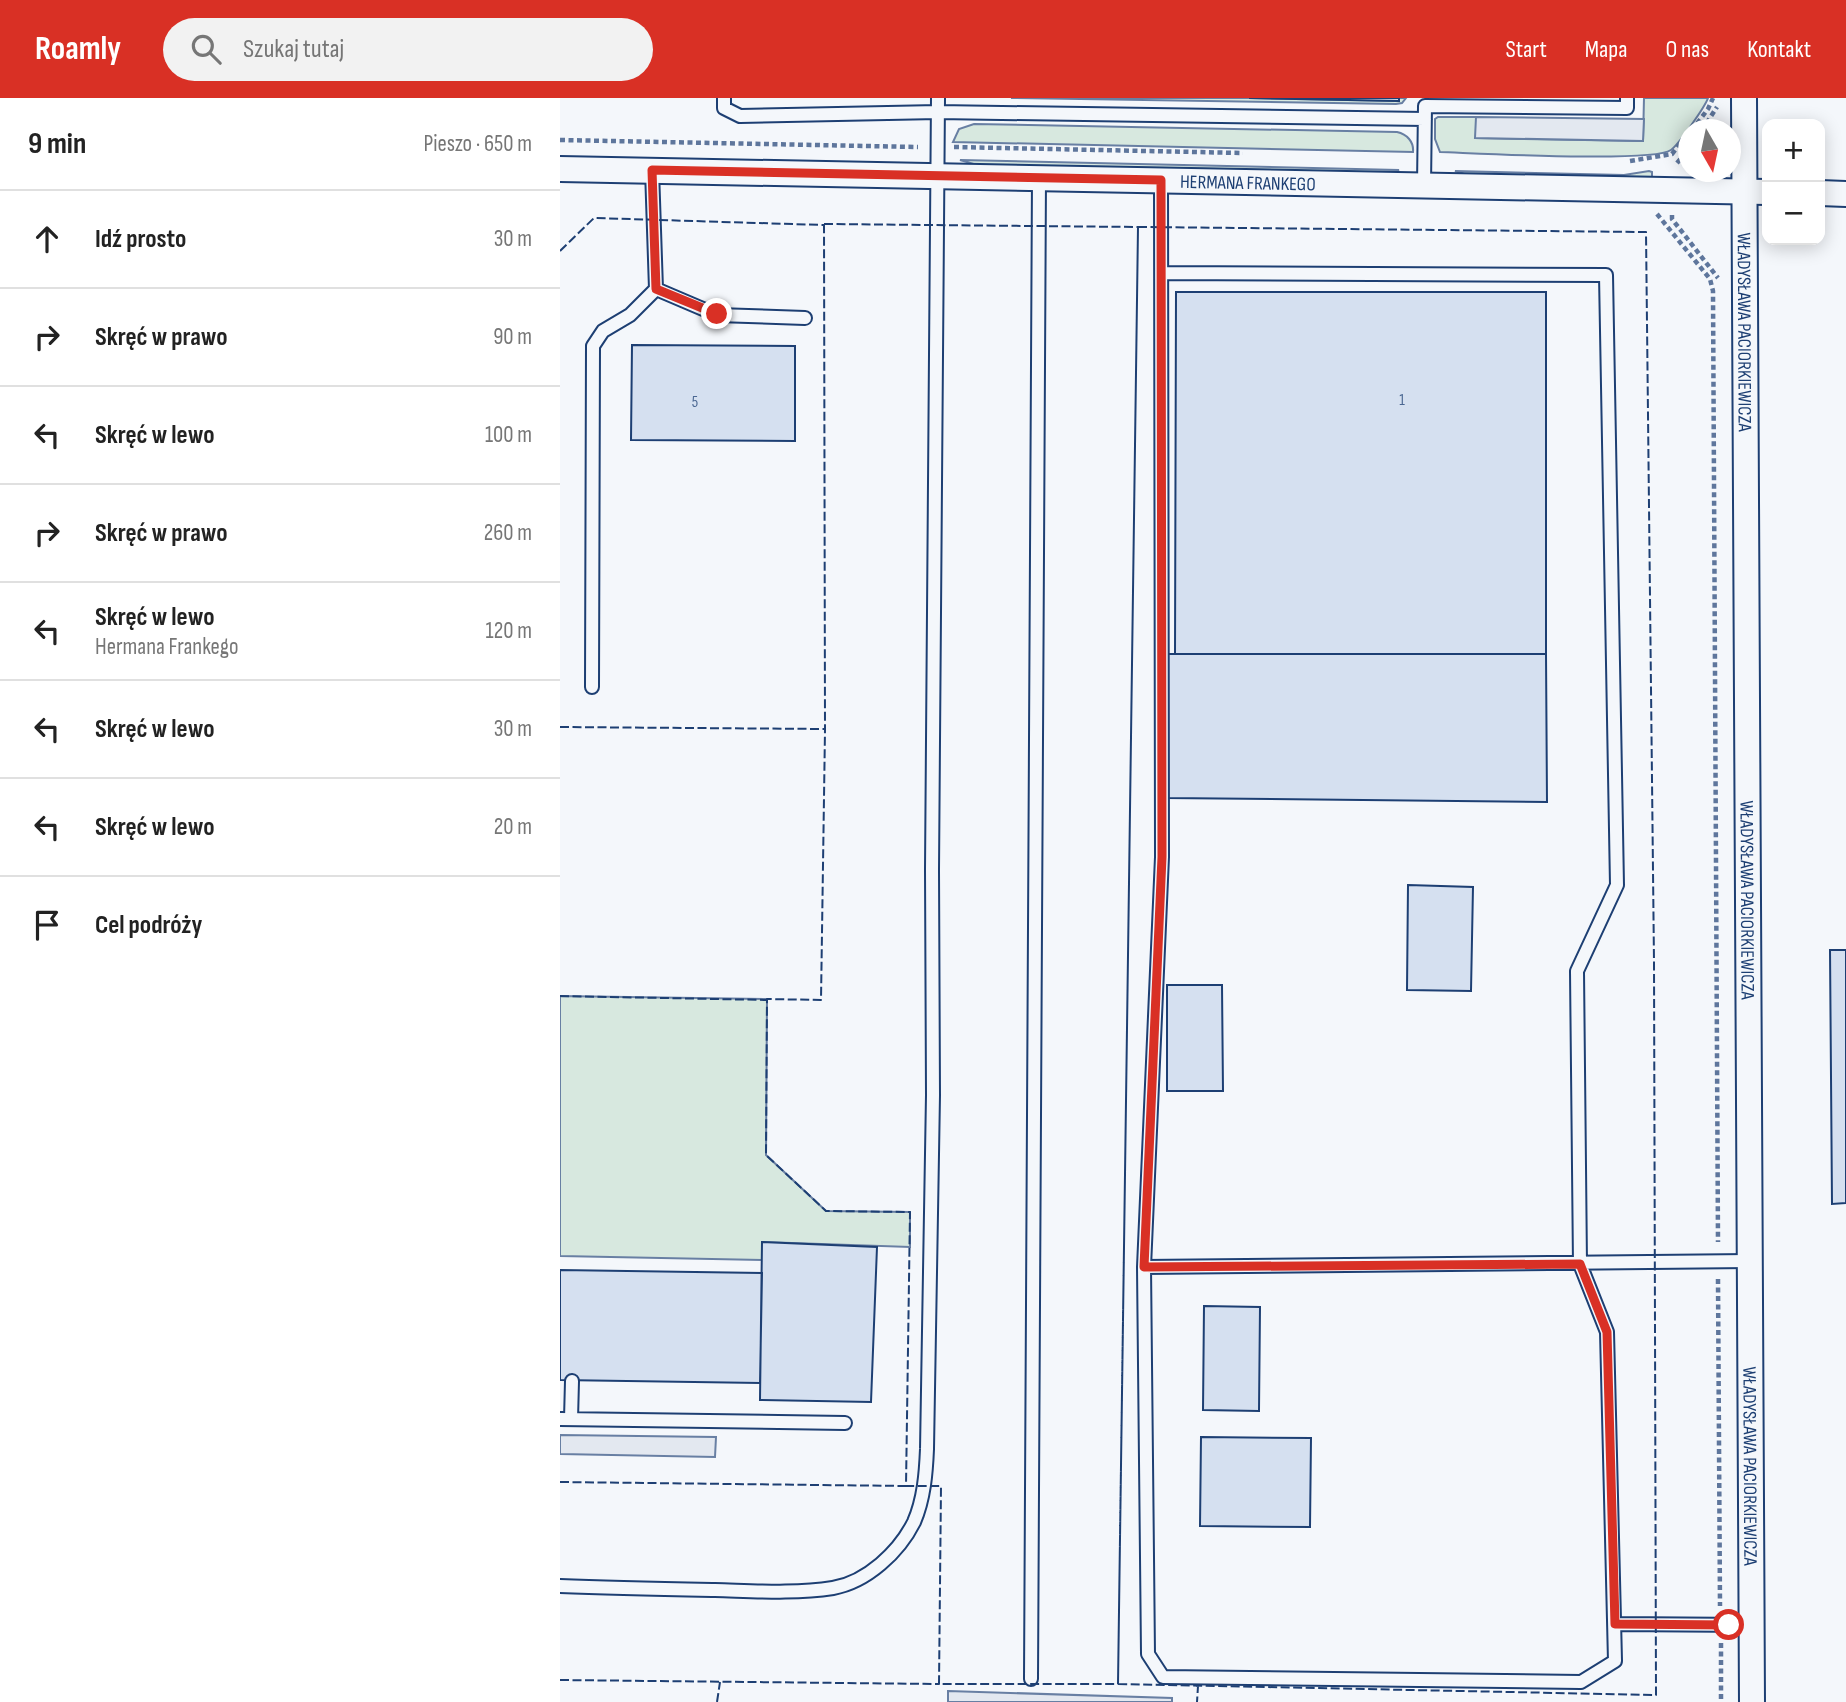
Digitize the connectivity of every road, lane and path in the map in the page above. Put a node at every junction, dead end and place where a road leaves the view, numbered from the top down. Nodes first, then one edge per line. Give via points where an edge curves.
1 (724, 98) edge
2 (938, 98) edge
3 (1627, 98) edge
4 (1713, 98) edge
5 (1733, 100) edge
6 (1425, 108) edge
7 (938, 112) junction
8 (1700, 119) edge
9 (1713, 119) edge
10 (560, 140) edge
11 (938, 147) junction
12 (1678, 147) edge
13 (1251, 153) dead end
14 (1661, 157) junction
15 (1620, 162) dead end
16 (560, 169) edge
17 (652, 170) junction
18 (937, 176) junction
19 (1039, 178) junction
20 (1161, 180) junction
21 (1424, 185) junction
22 (1658, 190) junction
23 (1756, 192) edge
24 (1825, 193) edge
25 (1846, 194) edge
26 (1162, 273) junction
27 (656, 289) junction
28 (805, 318) dead end
29 (592, 687) dead end
30 (1718, 1260) junction
31 (1750, 1261) junction
32 (1580, 1264) junction
33 (1144, 1267) junction
34 (572, 1381) dead end
35 (566, 1419) edge
36 (845, 1423) dead end
37 (560, 1586) edge
38 (1615, 1624) junction
39 (1720, 1625) junction
40 (1752, 1625) junction
41 (1031, 1679) dead end
42 (1721, 1702) edge
43 (1752, 1702) edge

1 - 7 lane via 724,108 740,116
2 - 7 lane
3 - 6 lane via 1627,108
4 - 8 path
5 - 9 path
5 - 23 street, WŁADYSŁAWA PACIORKIEWICZA
6 - 7 lane
6 - 21 lane
7 - 11 lane
10 - 11 path
11 - 13 path
11 - 18 lane
12 - 14 path
14 - 15 path
14 - 22 path
16 - 17 street, HERMANA FRANKEGO
17 - 18 street, HERMANA FRANKEGO
17 - 27 lane
18 - 19 street, HERMANA FRANKEGO
18 - 37 lane via 933,1109 927,1448 920,1503 906,1535 884,1561 856,1580 835,1587 776,1592
19 - 20 street, HERMANA FRANKEGO
19 - 41 lane
20 - 21 street, HERMANA FRANKEGO
20 - 26 lane
21 - 22 street, HERMANA FRANKEGO
22 - 23 street, HERMANA FRANKEGO
22 - 30 path via 1658,217 1710,279 1713,290
23 - 31 street, WŁADYSŁAWA PACIORKIEWICZA
24 - 25 street
26 - 32 lane via 1606,275 1617,885 1577,971
26 - 33 lane via 1162,857
27 - 28 lane via 717,314
27 - 29 lane via 630,315 603,331 593,345
30 - 31 lane
30 - 32 lane
30 - 39 path
31 - 40 street, WŁADYSŁAWA PACIORKIEWICZA
32 - 33 lane
32 - 38 lane via 1607,1332
33 - 38 lane via 1148,1654 1163,1677 1581,1682 1615,1661
34 - 35 lane
35 - 36 lane
38 - 39 lane
39 - 40 lane
39 - 42 path
40 - 43 street, WŁADYSŁAWA PACIORKIEWICZA

